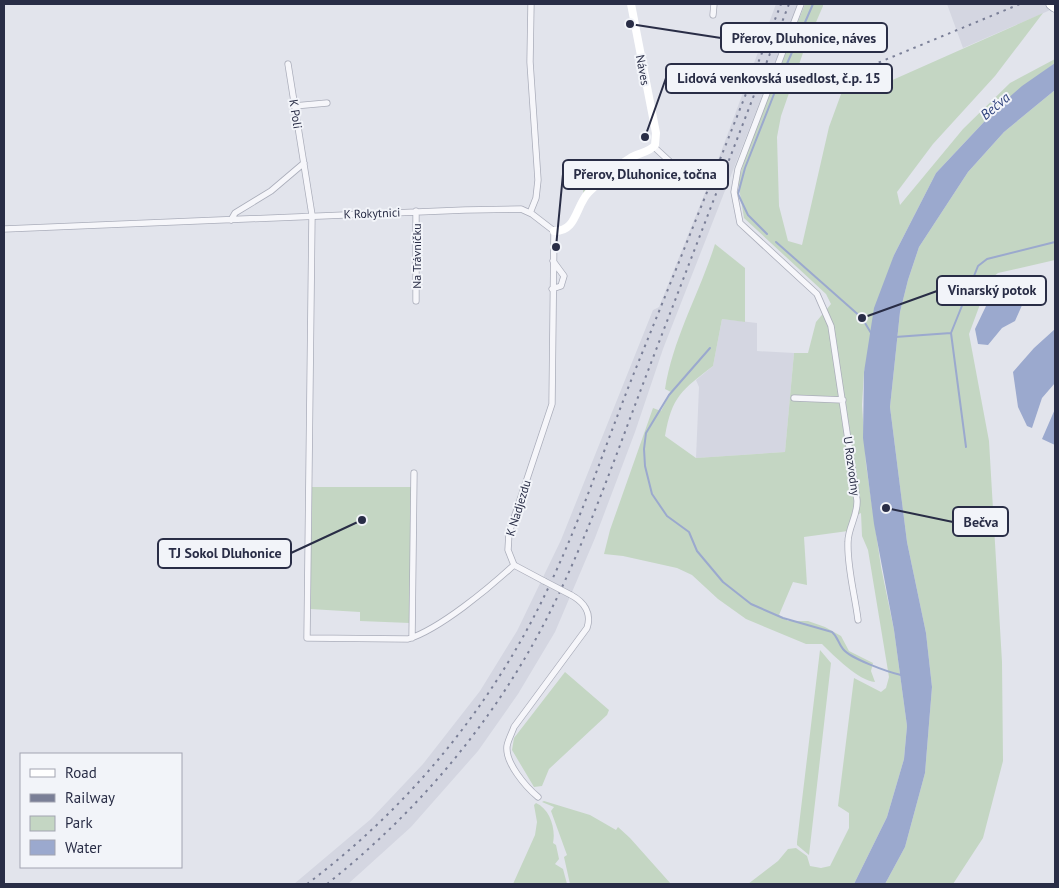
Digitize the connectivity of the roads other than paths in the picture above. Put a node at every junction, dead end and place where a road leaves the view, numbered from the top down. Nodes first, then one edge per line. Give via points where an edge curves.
1 (531, 4) edge
2 (631, 4) edge
3 (714, 4) edge
4 (801, 4) edge
5 (1051, 4) edge
6 (1055, 7) edge
7 (713, 15) dead end
8 (288, 64) dead end
9 (327, 103) dead end
10 (294, 106) junction
11 (654, 147) junction
12 (304, 163) junction
13 (690, 180) dead end
14 (416, 211) junction
15 (530, 213) junction
16 (312, 215) junction
17 (231, 220) junction
18 (4, 229) edge
19 (554, 231) junction
20 (553, 261) junction
21 (552, 289) junction
22 (416, 301) dead end
23 (794, 398) dead end
24 (843, 400) junction
25 (414, 473) dead end
26 (514, 565) junction
27 (858, 620) dead end
28 (412, 638) junction
29 (538, 797) dead end

1 - 15 street via 530,62 538,180
2 - 11 street, Náves via 656,133
3 - 7 street
4 - 24 street, U Rozvodny via 735,177 735,197 740,223 822,300 831,326
5 - 6 highway
8 - 10 street, K Poli
9 - 10 street
10 - 12 street, K Poli
11 - 13 street
11 - 19 street via 629,159 600,181 581,201 572,225
12 - 16 street, K Poli
12 - 17 street via 284,182 236,213
14 - 15 street, K Rokytnici via 512,208
14 - 16 street, K Rokytnici
14 - 22 street, Na Trávníčku
15 - 19 street, K Rokytnici
16 - 17 street, K Rokytnici
16 - 28 street, K Poli via 307,638
17 - 18 street, K Rokytnici
19 - 20 street, K Nadjezdu
20 - 21 street, K Nadjezdu
20 - 21 street via 564,276 561,286
21 - 26 street, K Nadjezdu via 552,404 509,533 508,550
23 - 24 street
24 - 27 street, U Rozvodny via 858,505 848,548
25 - 28 street
26 - 28 street via 435,626
26 - 29 street, bridge via 580,600 589,620 587,628 514,727 507,746 508,758

